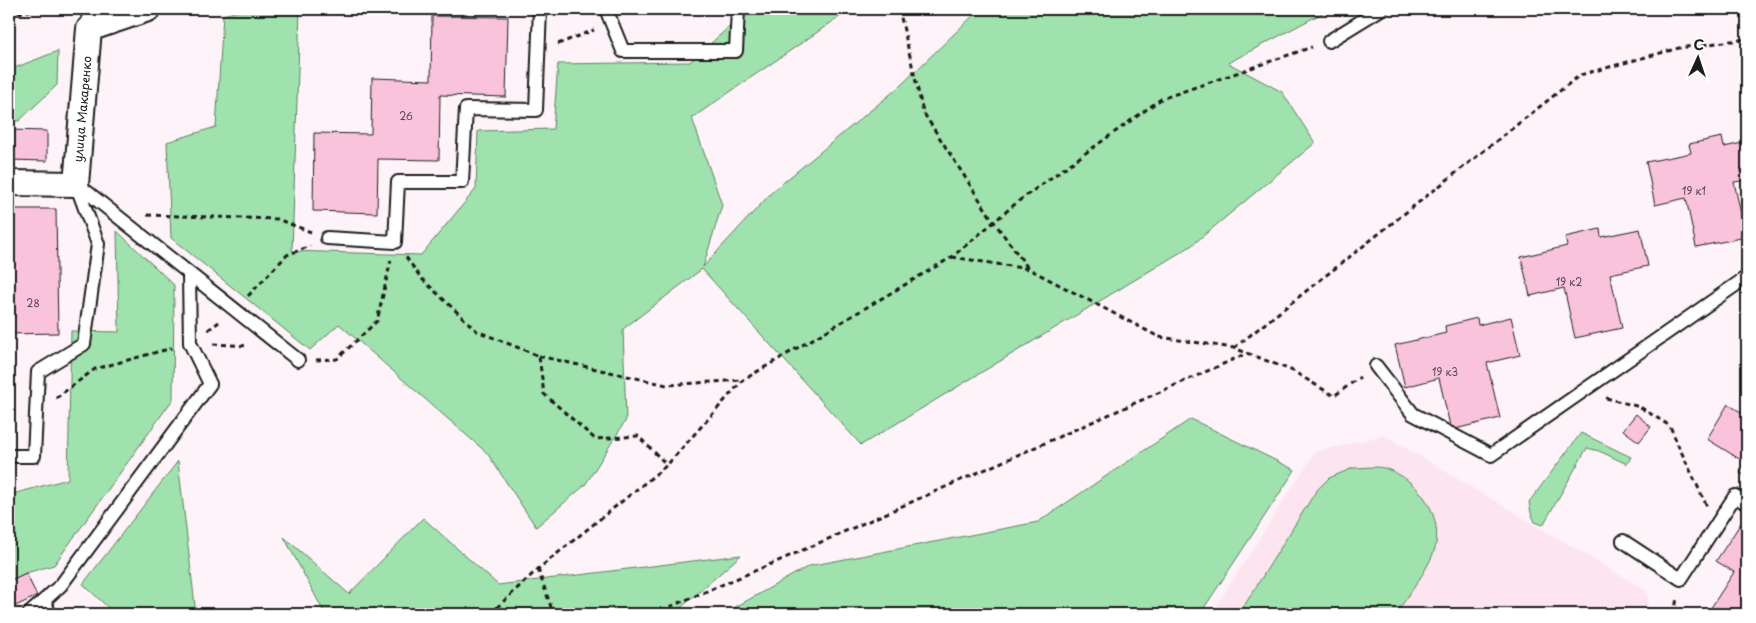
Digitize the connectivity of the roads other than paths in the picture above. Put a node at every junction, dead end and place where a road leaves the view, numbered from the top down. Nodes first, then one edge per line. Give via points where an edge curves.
1 (148, 9) edge
2 (540, 9) edge
3 (606, 9) edge
4 (738, 9) edge
5 (1381, 9) edge
6 (89, 19) edge
7 (1329, 41) road end
8 (9, 183) edge
9 (76, 184) junction
10 (327, 238) road end
11 (189, 274) junction
12 (1747, 277) edge
13 (298, 360) road end
14 (1376, 366) road end
15 (9, 456) edge
16 (1747, 504) edge
17 (1623, 541) dead end
18 (44, 601) junction
19 (29, 614) edge
20 (50, 614) edge

1 - 6 street, улица Макаренко
2 - 10 lane via 536,110 466,109 462,182 398,182 395,242
3 - 4 lane via 623,51 736,51
5 - 7 lane
6 - 9 street, улица Макаренко
8 - 9 street
9 - 11 lane
9 - 15 lane via 98,244 84,344 38,372 34,456
11 - 13 lane
11 - 18 lane via 190,343 210,384 61,585
12 - 14 lane via 1491,455 1413,414
16 - 17 lane via 1735,496 1681,579
18 - 19 lane
18 - 20 lane

